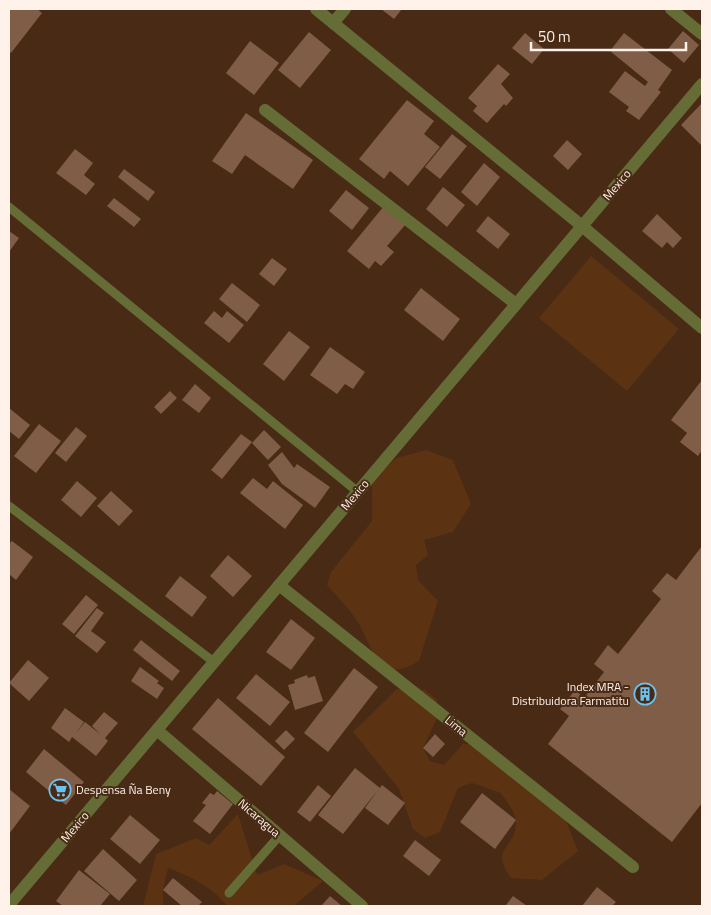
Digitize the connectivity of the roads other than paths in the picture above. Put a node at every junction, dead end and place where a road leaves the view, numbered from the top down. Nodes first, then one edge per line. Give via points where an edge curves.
1 (316, 9) edge
2 (345, 9) edge
3 (671, 9) edge
4 (333, 23) junction
5 (702, 34) edge
6 (702, 84) edge
7 (265, 110) dead end
8 (9, 207) edge
9 (582, 226) junction
10 (516, 304) junction
11 (702, 328) edge
12 (358, 492) junction
13 (9, 506) edge
14 (279, 585) junction
15 (214, 662) junction
16 (157, 730) junction
17 (280, 835) junction
18 (633, 867) dead end
19 (229, 893) dead end
20 (9, 905) edge
21 (362, 906) edge

1 - 4 street
2 - 4 street
3 - 5 street
4 - 9 street
6 - 9 street, Mexico
7 - 10 street
8 - 12 lane
9 - 10 street, Mexico
9 - 11 street
10 - 12 street, Mexico
12 - 14 street, Mexico
13 - 15 lane
14 - 15 street, Mexico
14 - 18 street, Lima
15 - 16 street, Mexico
16 - 17 street, Nicaragua
16 - 20 street, Mexico
17 - 19 lane
17 - 21 street, Nicaragua

